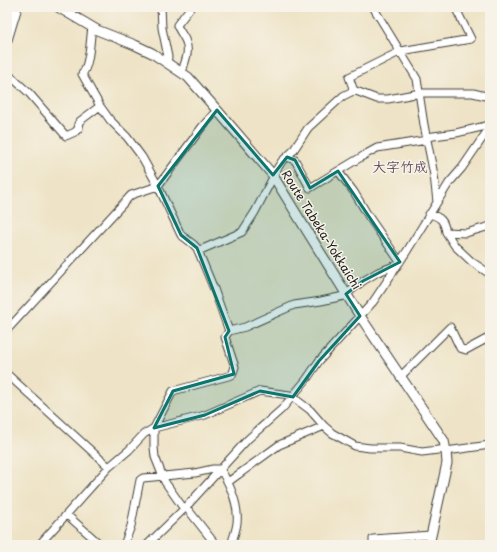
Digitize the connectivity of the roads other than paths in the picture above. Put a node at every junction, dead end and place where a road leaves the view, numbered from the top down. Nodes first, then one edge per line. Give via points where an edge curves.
1 (16, 7) edge
2 (58, 7) edge
3 (160, 7) edge
4 (191, 7) edge
5 (373, 7) edge
6 (455, 7) edge
7 (92, 27) junction
8 (7, 40) edge
9 (401, 51) junction
10 (167, 63) junction
11 (7, 73) edge
12 (182, 74) junction
13 (354, 91) junction
14 (420, 92) junction
15 (490, 97) edge
16 (100, 106) junction
17 (217, 110) junction
18 (490, 126) edge
19 (427, 138) junction
20 (287, 157) junction
21 (338, 171) junction
22 (274, 176) junction
23 (158, 186) junction
24 (436, 202) junction
25 (429, 214) junction
26 (490, 226) edge
27 (446, 232) junction
28 (198, 251) junction
29 (399, 263) junction
30 (490, 274) edge
31 (346, 294) junction
32 (360, 316) junction
33 (7, 330) edge
34 (229, 331) junction
35 (490, 337) edge
36 (7, 374) edge
37 (400, 376) junction
38 (293, 397) junction
39 (324, 426) junction
40 (154, 428) junction
41 (490, 445) edge
42 (446, 450) junction
43 (109, 467) junction
44 (220, 469) junction
45 (163, 477) junction
46 (228, 482) junction
47 (185, 508) junction
48 (67, 515) junction
49 (431, 536) junction
50 (39, 545) edge
51 (101, 545) edge
52 (124, 545) edge
53 (148, 545) edge
54 (216, 545) edge
55 (231, 545) edge
56 (373, 545) edge
57 (429, 545) edge

1 - 8 main road
2 - 7 main road, Route Tabeka-Yokkaichi
3 - 10 street
4 - 12 street via 177,25 186,41 188,52
5 - 9 street
6 - 9 street via 472,40
7 - 10 main road, Route Tabeka-Yokkaichi via 152,53
7 - 16 street via 88,59 82,74
9 - 13 street via 349,77
9 - 14 street via 417,79
10 - 12 main road, Route Tabeka-Yokkaichi
11 - 16 street via 29,93 66,136 77,131 80,121
12 - 17 main road, Route Tabeka-Yokkaichi via 188,77
13 - 14 street via 377,99
13 - 20 street via 343,96 311,125
14 - 15 street via 473,93
14 - 19 street
16 - 23 street via 142,157
17 - 22 main road, Route Tabeka-Yokkaichi
17 - 23 street
18 - 19 street
18 - 24 street
19 - 21 street via 378,148
19 - 24 street
20 - 21 street via 294,160 310,188
20 - 22 street
21 - 29 street
22 - 28 street via 242,232
22 - 31 main road, Route Tabeka-Yokkaichi
23 - 28 street via 181,235
23 - 33 street via 131,195
24 - 25 street
25 - 27 street via 442,220
25 - 29 street
26 - 27 street via 466,233
27 - 30 street via 466,257
28 - 34 street
29 - 31 street via 378,272
29 - 32 street via 373,302
31 - 32 main road, Route Tabeka-Yokkaichi
31 - 34 street via 321,302 294,305 245,327
32 - 37 main road, Route Tabeka-Yokkaichi
32 - 38 street via 319,361
34 - 40 street via 225,337 235,367 232,374 173,391
35 - 37 street via 466,350 460,348 450,327
36 - 43 street
37 - 42 main road, Route Tabeka-Yokkaichi via 440,434
38 - 39 street via 310,410
38 - 40 street via 260,391 205,415
38 - 44 street
39 - 42 street via 350,444 359,447 400,448 422,452
39 - 46 street via 279,444
40 - 43 street via 144,434
40 - 45 street via 154,451
41 - 42 street
42 - 49 main road, Route Tabeka-Yokkaichi via 446,469
43 - 48 street
44 - 45 street
44 - 46 street
44 - 47 street
45 - 47 street via 166,485
45 - 52 street via 140,480 131,526
46 - 55 street via 236,508 237,523
47 - 53 street
47 - 54 street
48 - 50 street
48 - 51 street
49 - 56 street via 373,539
49 - 57 main road, Route Tabeka-Yokkaichi

